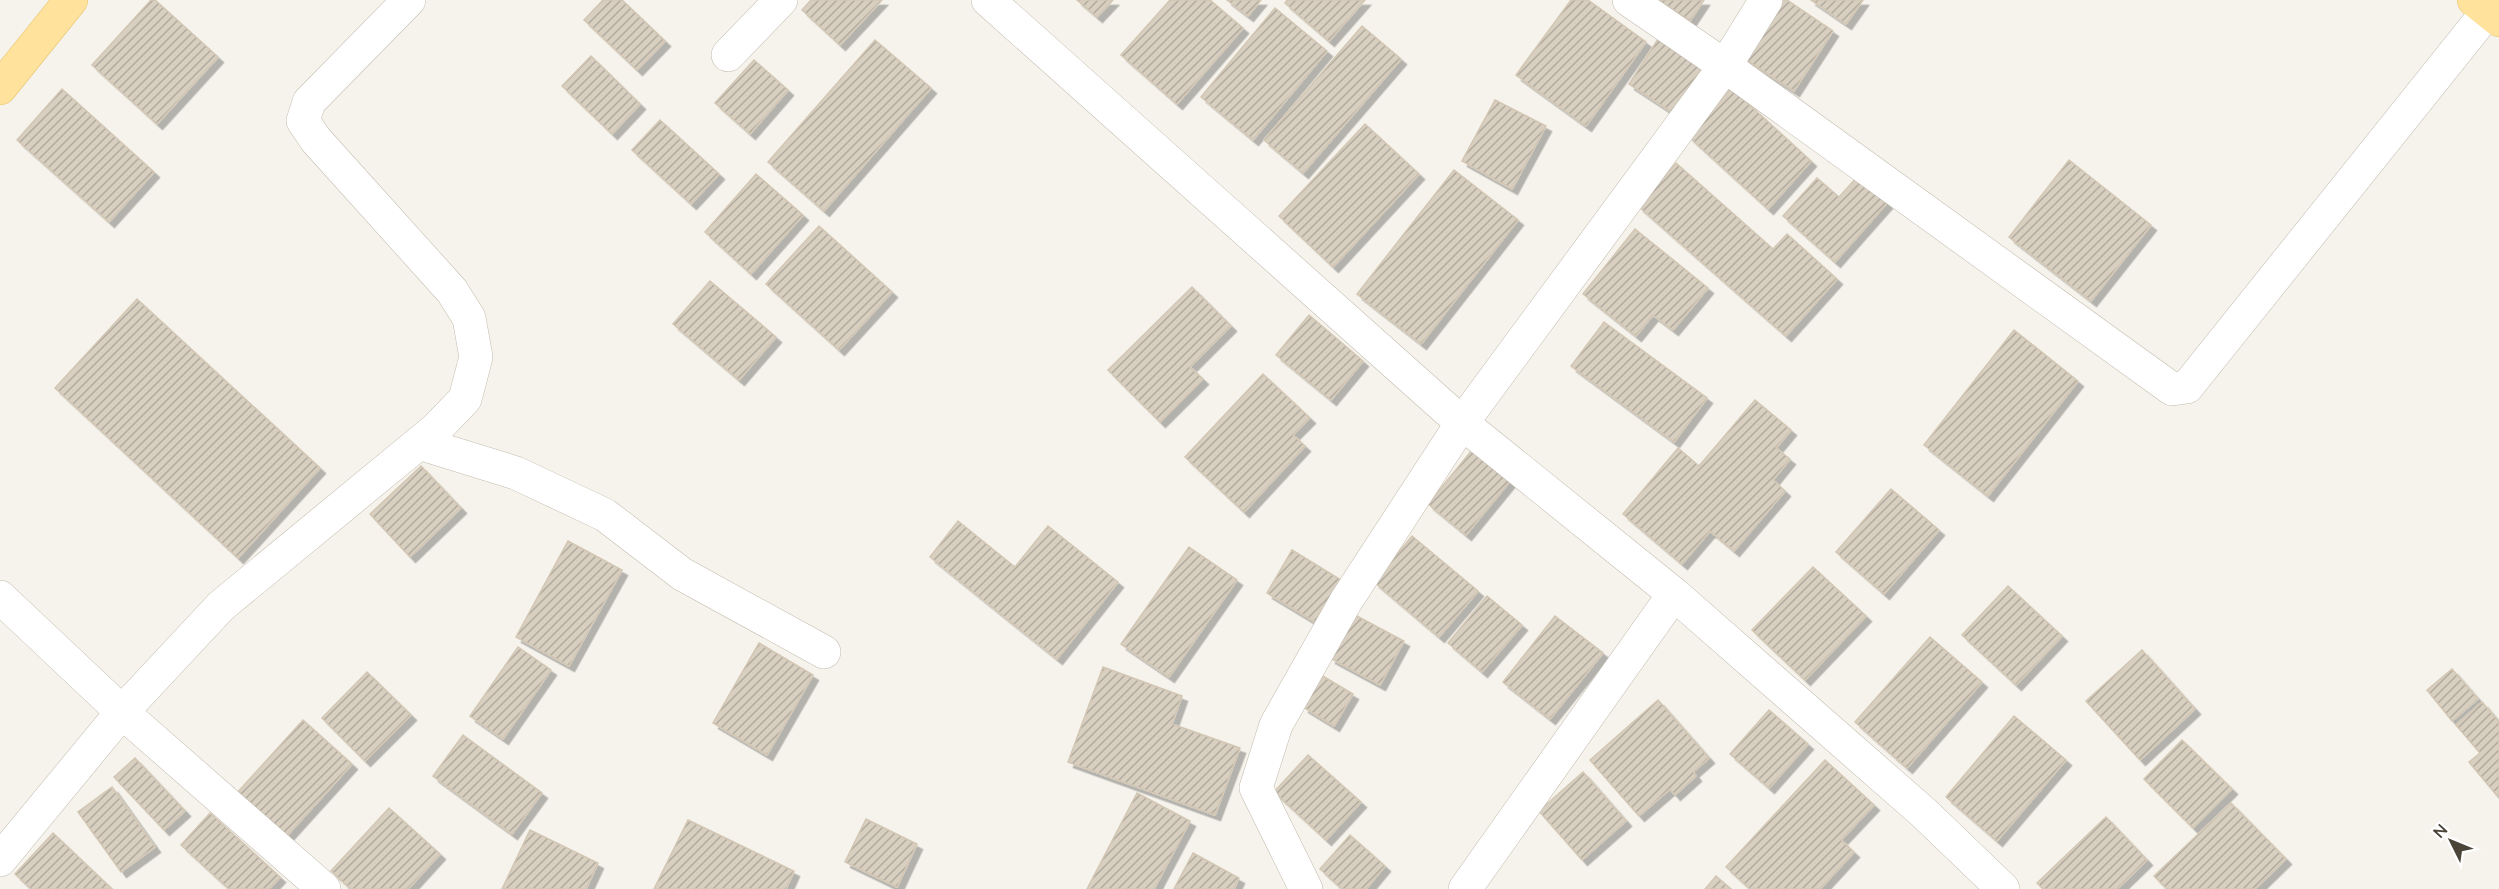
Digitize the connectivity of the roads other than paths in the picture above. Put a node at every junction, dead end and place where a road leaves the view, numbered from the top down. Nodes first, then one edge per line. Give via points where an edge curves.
1 (71, 0) edge
2 (409, 0) edge
3 (781, 0) edge
4 (988, 0) edge
5 (1629, 0) edge
6 (1766, 0) edge
7 (2487, 10) edge
8 (728, 55) dead end
9 (1725, 66) junction
10 (0, 88) edge
11 (1462, 423) junction
12 (419, 443) junction
13 (1674, 594) junction
14 (0, 597) edge
15 (824, 652) dead end
16 (122, 712) junction
17 (0, 860) edge
18 (324, 889) edge
19 (1306, 889) edge
20 (1465, 889) edge
21 (2002, 889) edge

1 - 10 main road
2 - 12 lane via 309,102 303,121 452,291 469,318 476,357 465,399
3 - 8 lane
4 - 11 lane
5 - 9 lane
6 - 9 lane
7 - 9 lane via 2187,387 2172,388
9 - 11 lane
11 - 13 lane
11 - 19 lane via 1346,601 1276,725 1256,788
12 - 15 lane via 516,473 604,515 682,574
12 - 16 lane via 222,606
13 - 20 lane
13 - 21 lane via 1924,813
14 - 16 lane
16 - 17 lane
16 - 18 lane

